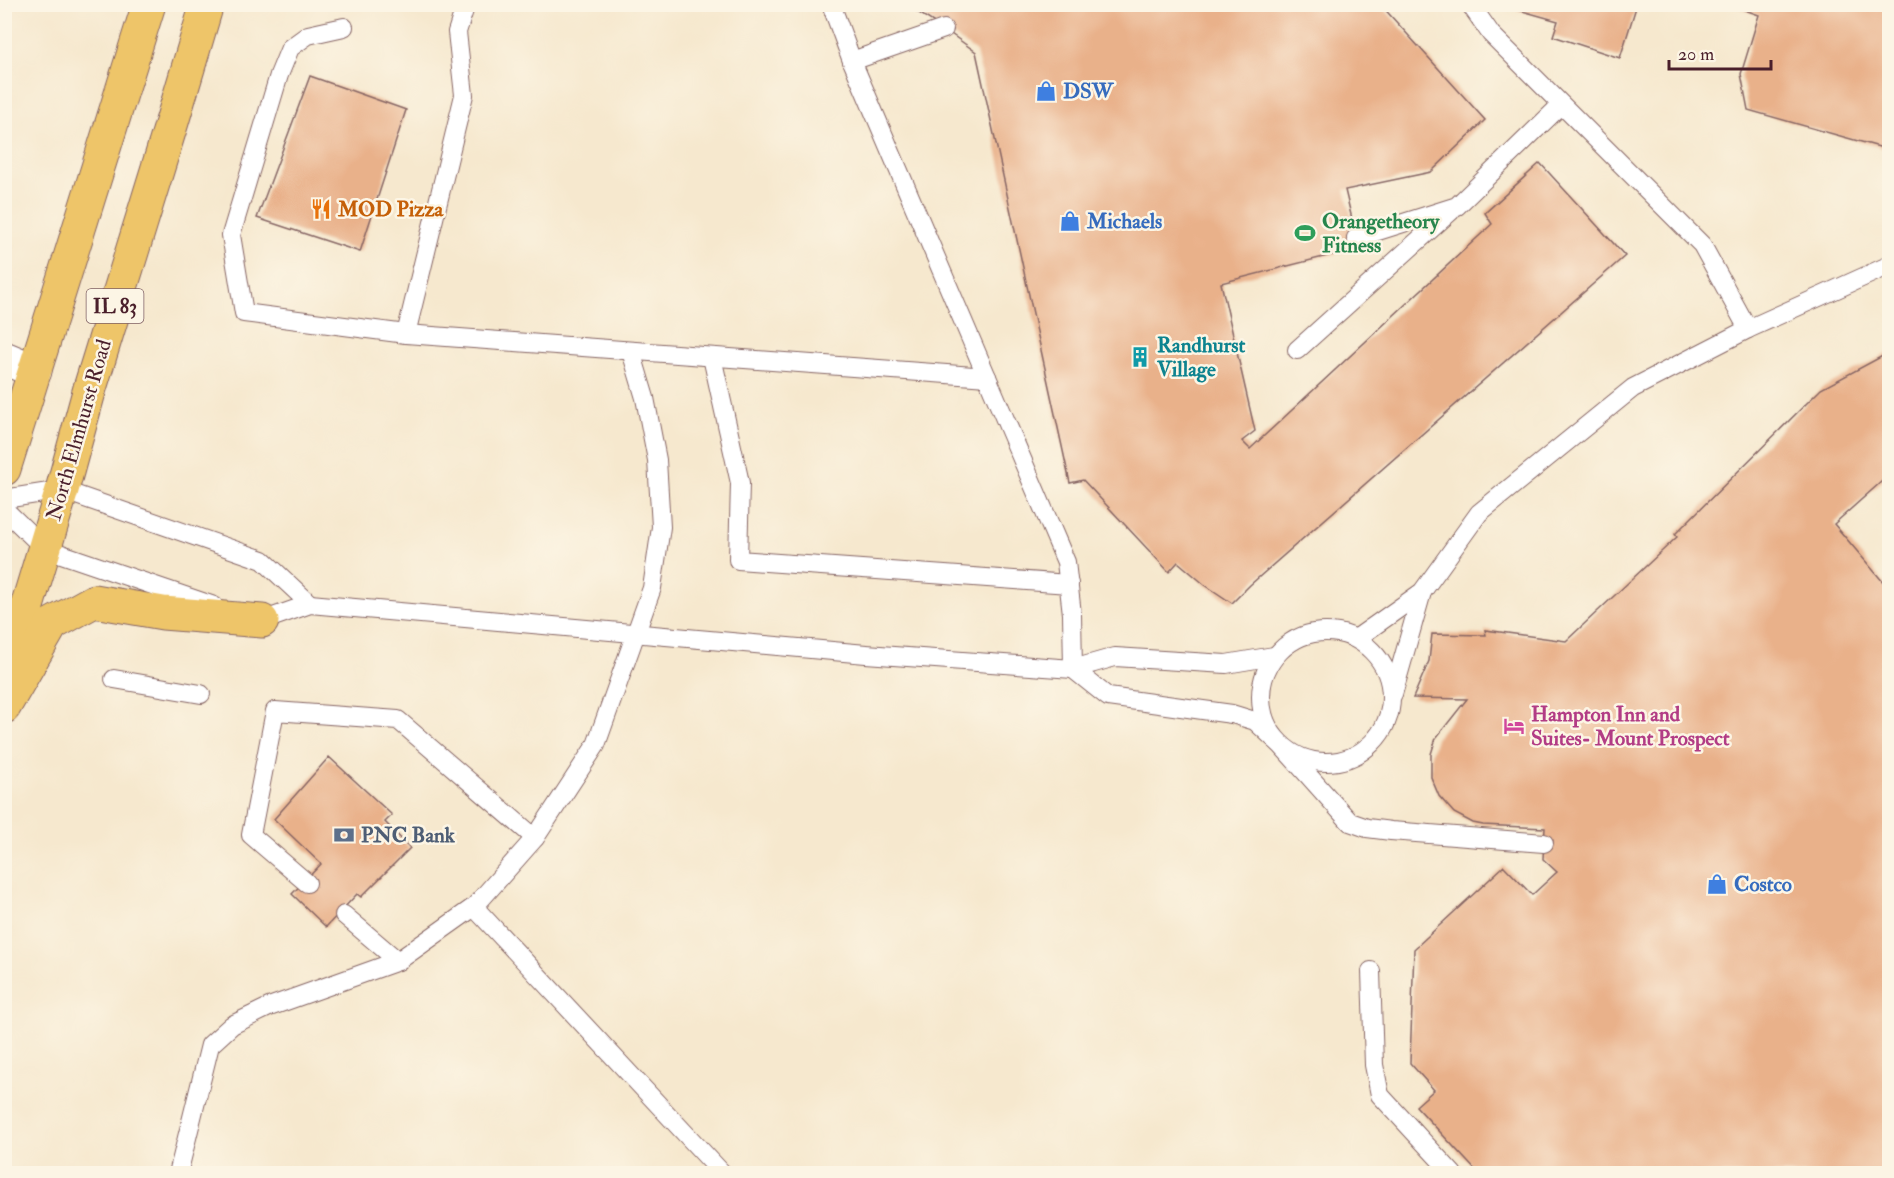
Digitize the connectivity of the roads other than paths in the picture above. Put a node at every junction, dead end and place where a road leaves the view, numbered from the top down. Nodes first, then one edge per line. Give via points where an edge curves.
1 (149, 4) edge
2 (207, 4) edge
3 (466, 4) edge
4 (831, 4) edge
5 (1470, 4) edge
6 (345, 27) dead end
7 (944, 29) dead end
8 (852, 61) junction
9 (1562, 105) junction
10 (1457, 206) junction
11 (1356, 238) dead end
12 (1890, 265) edge
13 (1748, 329) junction
14 (406, 334) junction
15 (1297, 350) dead end
16 (631, 351) junction
17 (712, 357) junction
18 (4, 358) edge
19 (35, 371) junction
20 (987, 377) junction
21 (4, 469) edge
22 (62, 490) junction
23 (4, 499) edge
24 (4, 510) edge
25 (44, 548) junction
26 (1069, 584) junction
27 (1422, 592) junction
28 (310, 603) junction
29 (262, 621) junction
30 (634, 633) junction
31 (1357, 638) junction
32 (1274, 656) junction
33 (1073, 669) junction
34 (114, 678) dead end
35 (4, 683) edge
36 (201, 694) dead end
37 (1392, 695) junction
38 (4, 707) edge
39 (1282, 746) junction
40 (535, 838) junction
41 (1544, 843) dead end
42 (305, 880) dead end
43 (474, 907) junction
44 (348, 917) dead end
45 (398, 961) junction
46 (1371, 971) dead end
47 (178, 1173) edge
48 (723, 1173) edge
49 (1453, 1173) edge

1 - 19 main road, IL 83
2 - 22 main road, North Elmhurst Road / IL 83
3 - 14 lane via 458,32 464,95
4 - 8 lane
5 - 9 lane via 1491,34
6 - 14 lane via 308,35 290,48 279,75 231,235 244,313
7 - 8 lane
8 - 20 lane
9 - 10 lane
9 - 13 lane via 1702,245
10 - 11 lane
10 - 15 lane
12 - 13 lane
13 - 27 lane via 1624,395 1479,513
14 - 16 lane
16 - 17 lane
16 - 30 lane via 657,460 661,527 652,588
17 - 20 lane
17 - 26 lane via 740,483 738,560
18 - 19 street
19 - 21 main road, IL 83
20 - 26 lane via 1066,562
22 - 23 lane
22 - 25 main road, North Elmhurst Road / IL 83
22 - 28 lane via 263,560
24 - 25 lane
25 - 29 lane
25 - 35 main road, North Elmhurst Road / IL 83
26 - 33 lane
27 - 31 lane
27 - 37 lane
28 - 29 lane
28 - 30 lane
29 - 38 main road via 163,613 94,601 52,624
30 - 33 lane
30 - 40 lane via 596,745
31 - 32 lane via 1321,631 1303,635
31 - 37 lane via 1382,662
32 - 33 lane via 1226,664 1115,657
32 - 39 lane via 1264,673 1260,693 1269,730
33 - 39 lane via 1108,697 1232,714 1255,721
34 - 36 lane
37 - 39 lane via 1389,716 1379,736 1364,751 1344,760 1322,763
39 - 41 lane via 1350,822 1391,831
40 - 42 lane via 398,720 275,711 251,835
40 - 43 lane
43 - 45 lane
43 - 48 lane
44 - 45 lane
45 - 47 lane via 269,1007 232,1025 210,1045
46 - 49 lane via 1374,1065 1380,1095

